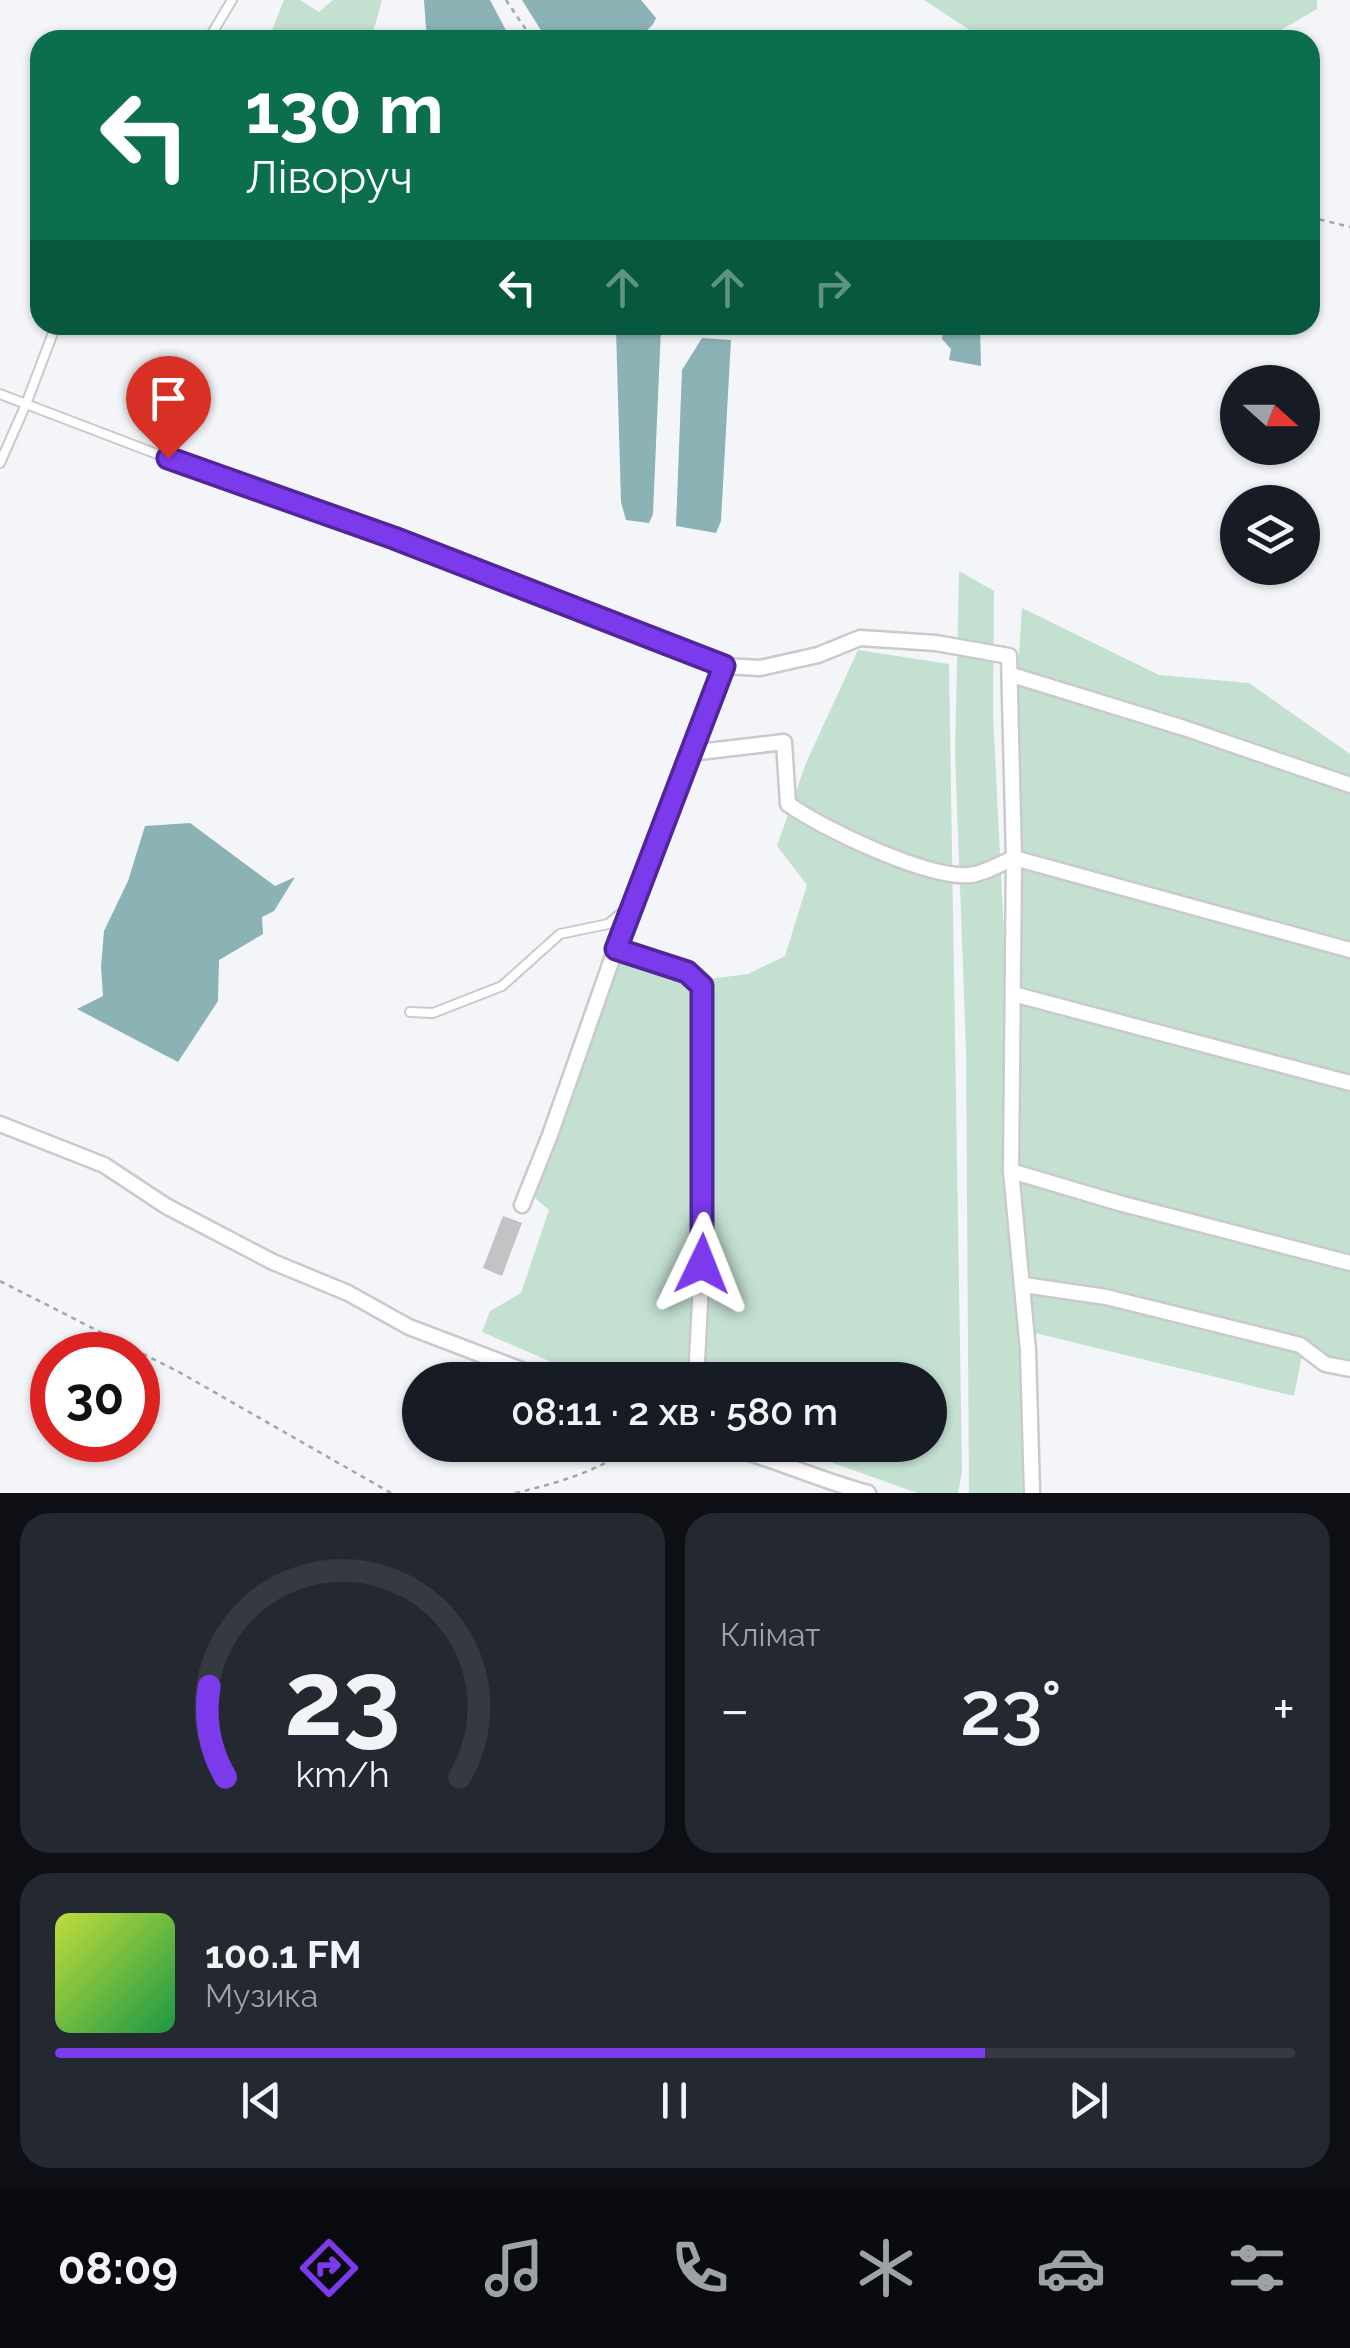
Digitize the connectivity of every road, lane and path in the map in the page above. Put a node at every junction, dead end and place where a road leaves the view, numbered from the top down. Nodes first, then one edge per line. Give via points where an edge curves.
1 (232, 0) edge
2 (506, 0) edge
3 (214, 30) edge
4 (526, 30) edge
5 (1320, 219) edge
6 (1350, 227) edge
7 (52, 335) edge
8 (0, 394) edge
9 (26, 404) junction
10 (0, 463) edge
11 (724, 666) junction
12 (1012, 675) junction
13 (690, 753) junction
14 (1350, 785) edge
15 (1014, 858) junction
16 (631, 905) junction
17 (616, 949) junction
18 (1350, 950) edge
19 (1013, 994) junction
20 (410, 1012) dead end
21 (1350, 1083) edge
22 (0, 1124) edge
23 (1011, 1171) junction
24 (522, 1205) dead end
25 (1350, 1263) edge
26 (0, 1281) edge
27 (1024, 1285) junction
28 (501, 1362) edge
29 (697, 1362) edge
30 (1350, 1369) edge
31 (612, 1462) edge
32 (776, 1462) edge
33 (391, 1493) edge
34 (516, 1493) edge
35 (868, 1493) edge
36 (1032, 1493) edge

1 - 3 lane
2 - 4 path
5 - 6 path
7 - 9 lane
8 - 9 lane
9 - 10 lane
9 - 11 lane
11 - 12 street via 760,668 860,638 1009,656
11 - 13 lane
12 - 14 street
12 - 15 street
13 - 15 street via 784,742 788,804 816,824 930,870 971,876
13 - 16 lane
15 - 18 street
15 - 19 street
16 - 17 street
16 - 20 lane via 608,924 560,934 502,986 433,1013
17 - 24 street
17 - 29 street via 687,972 702,986 704,1224
19 - 21 street
19 - 23 street
22 - 28 street via 104,1165 273,1262
23 - 25 street
23 - 27 street
26 - 33 path via 179,1372
27 - 30 street via 1106,1297 1300,1345 1325,1364
27 - 36 street
31 - 34 path
32 - 35 street

